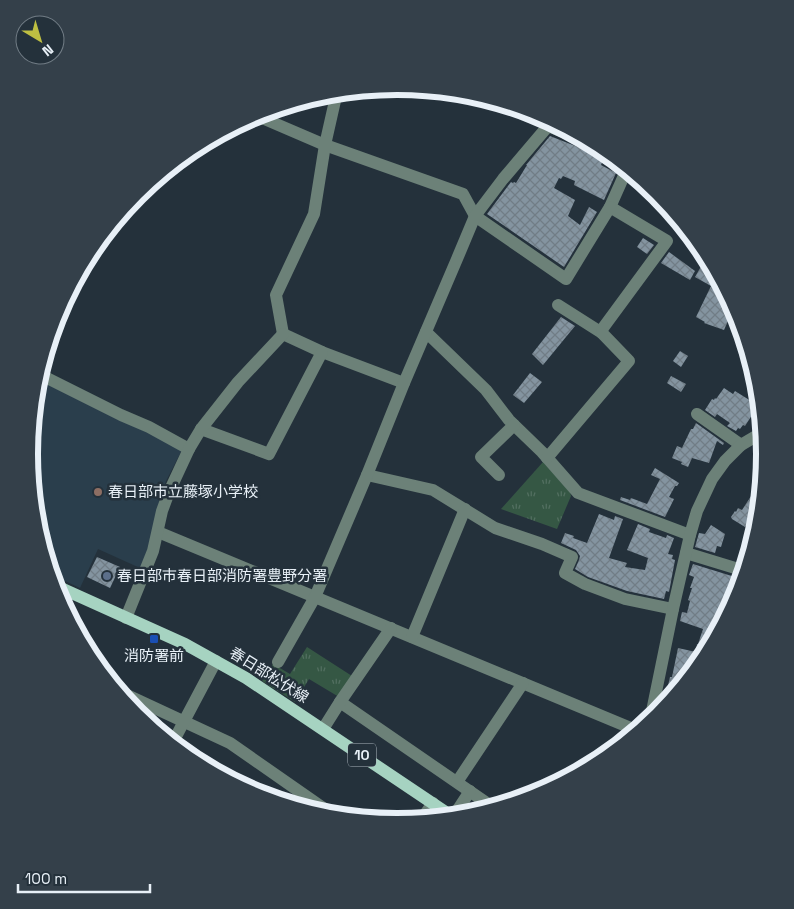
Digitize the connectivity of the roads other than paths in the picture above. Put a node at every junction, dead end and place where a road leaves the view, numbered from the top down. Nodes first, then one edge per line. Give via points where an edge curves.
1 (335, 101) edge
2 (265, 120) edge
3 (546, 127) edge
4 (325, 146) junction
5 (624, 176) edge
6 (610, 207) junction
7 (475, 216) junction
8 (558, 305) dead end
9 (426, 332) junction
10 (602, 332) junction
11 (283, 334) junction
12 (322, 352) junction
13 (46, 378) edge
14 (404, 383) junction
15 (697, 414) dead end
16 (514, 425) junction
17 (201, 429) junction
18 (756, 436) edge
19 (742, 445) junction
20 (189, 449) junction
21 (546, 458) junction
22 (367, 475) junction
23 (499, 475) dead end
24 (465, 509) junction
25 (158, 532) junction
26 (690, 535) junction
27 (686, 553) junction
28 (737, 569) edge
29 (64, 590) edge
30 (315, 597) junction
31 (673, 609) junction
32 (126, 618) junction
33 (391, 628) junction
34 (412, 637) junction
35 (216, 661) junction
36 (278, 662) dead end
37 (523, 683) junction
38 (132, 698) edge
39 (340, 702) junction
40 (653, 707) edge
41 (184, 722) junction
42 (631, 728) edge
43 (323, 729) junction
44 (175, 738) edge
45 (457, 782) junction
46 (470, 791) junction
47 (433, 803) junction
48 (487, 803) edge
49 (319, 805) edge
50 (459, 808) edge
51 (444, 811) edge
52 (426, 813) edge

1 - 4 street
2 - 4 street
3 - 7 street
4 - 7 street via 463,194
4 - 11 street via 314,214 276,295
5 - 6 street
6 - 7 street via 566,280
6 - 10 street via 667,241
7 - 9 street
8 - 10 street
9 - 14 street
9 - 16 street via 486,390
10 - 21 street via 629,361
11 - 12 street
11 - 17 street via 238,382
12 - 14 street
12 - 17 street via 269,454
13 - 20 street
14 - 22 street
15 - 19 street
16 - 21 street
16 - 23 street via 481,457
17 - 20 street
18 - 19 street
19 - 26 street via 712,479
20 - 25 street via 169,492
21 - 26 street via 578,493
22 - 24 street via 433,490
22 - 30 street
24 - 31 street via 495,528 572,556 565,573 585,584 625,599
24 - 34 street
25 - 30 street
25 - 32 street
26 - 27 street
27 - 28 street
27 - 31 street
29 - 32 main road, 春日部松伏線 / 10
30 - 33 street
30 - 36 street
31 - 40 street
32 - 35 main road, 春日部松伏線 / 10
33 - 34 street
33 - 39 street
34 - 37 street
35 - 41 street
35 - 43 main road, 春日部松伏線 / 10
37 - 42 street
37 - 45 street
38 - 41 street
39 - 43 street
39 - 45 street
41 - 44 street
41 - 49 street via 230,743
43 - 47 main road, 春日部松伏線 / 10
45 - 46 street
46 - 48 street
46 - 50 street
47 - 51 main road, 春日部松伏線 / 10
47 - 52 street

